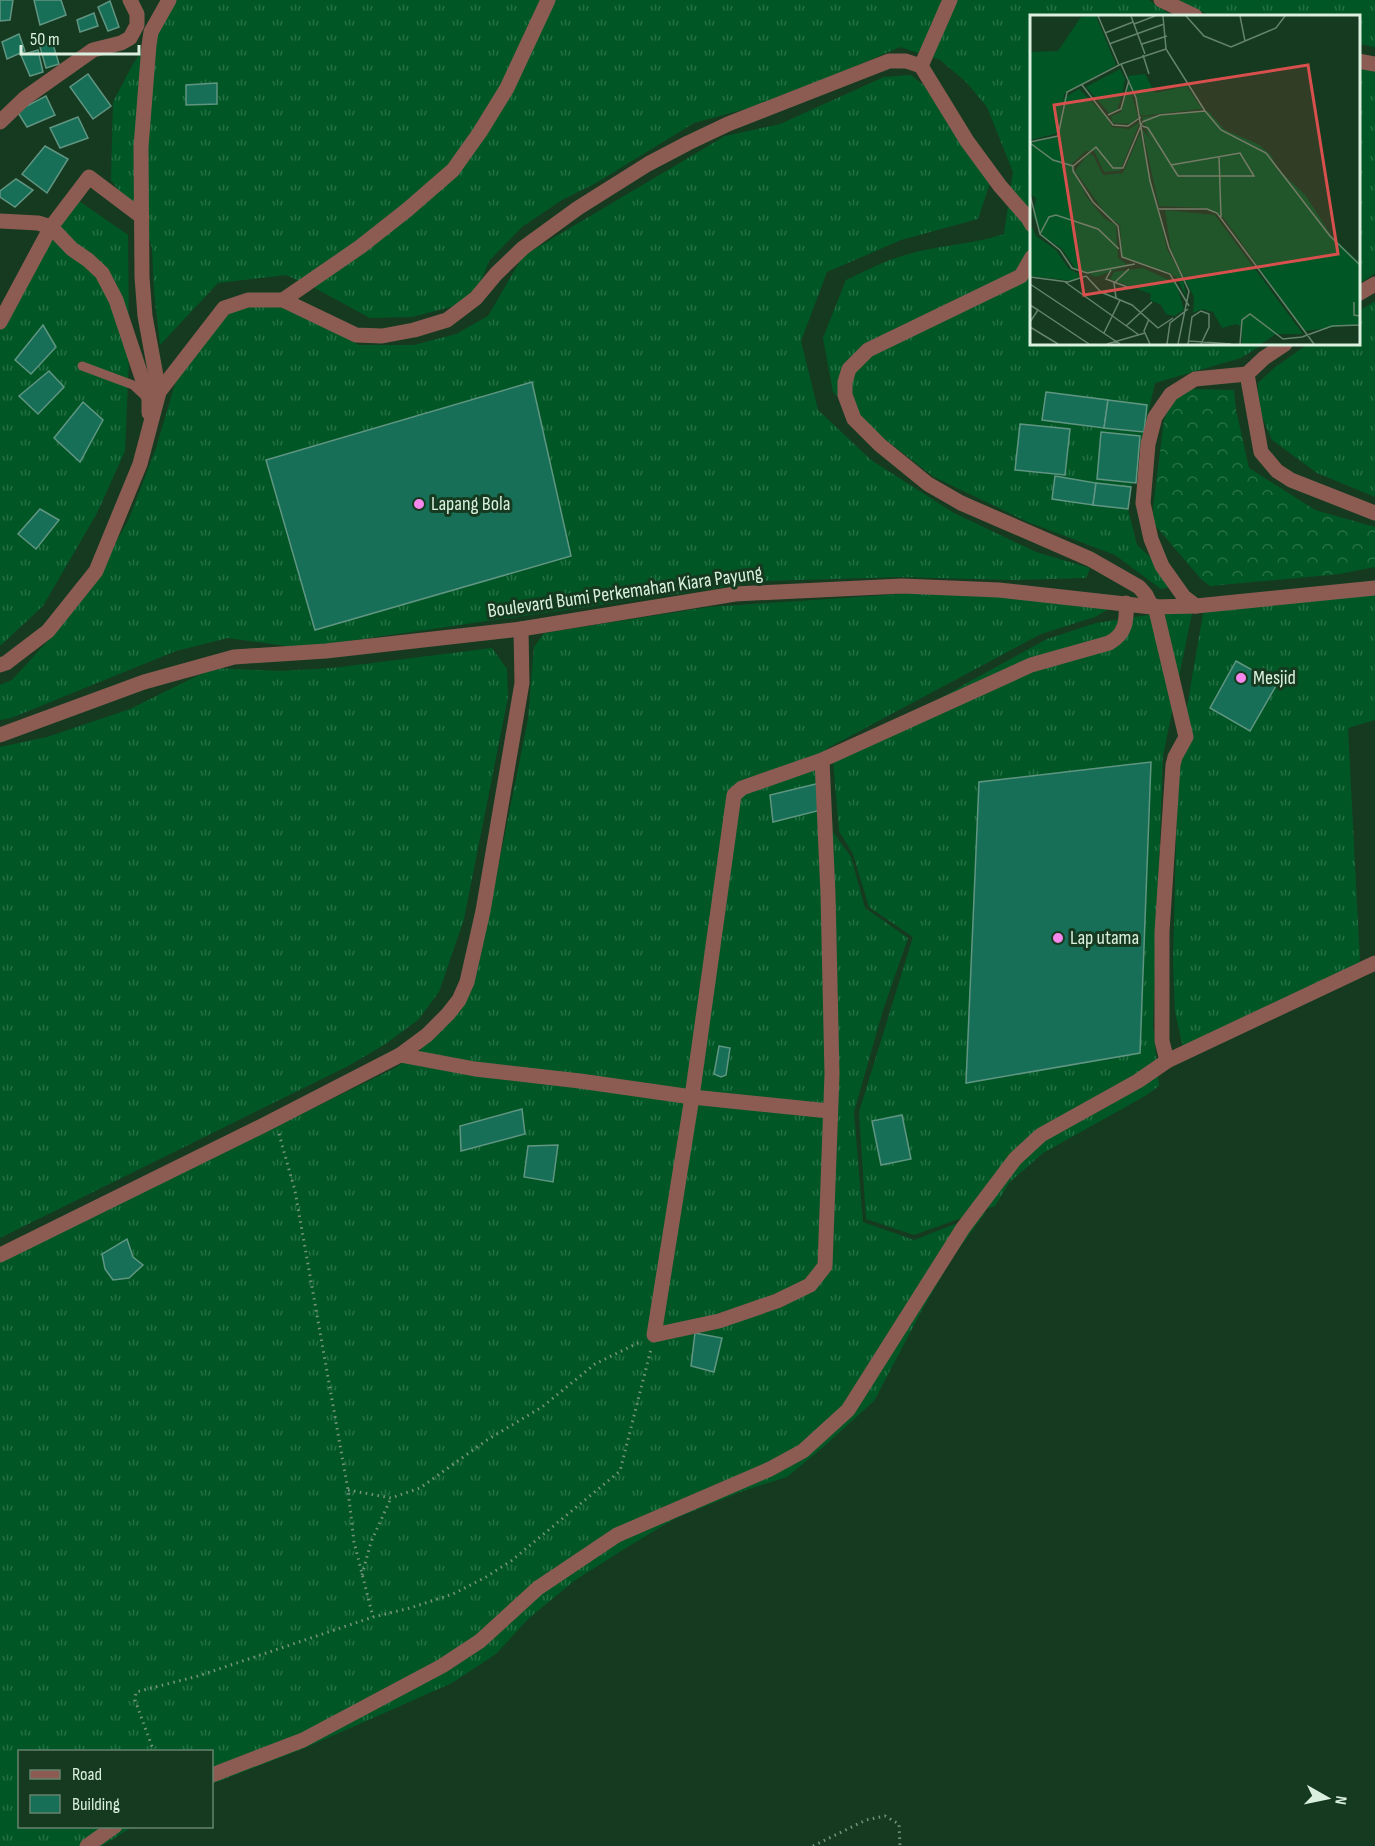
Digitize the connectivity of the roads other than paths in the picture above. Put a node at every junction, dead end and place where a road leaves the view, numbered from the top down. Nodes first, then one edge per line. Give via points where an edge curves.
1 (130, 0) edge
2 (168, 0) edge
3 (548, 0) edge
4 (950, 0) edge
5 (1161, 0) edge
6 (1194, 15) edge
7 (1360, 62) edge
8 (1375, 64) edge
9 (921, 66) junction
10 (0, 122) edge
11 (142, 217) junction
12 (0, 221) edge
13 (1030, 222) edge
14 (51, 227) junction
15 (1030, 260) edge
16 (1375, 284) edge
17 (1360, 293) edge
18 (283, 300) junction
19 (0, 321) edge
20 (1284, 345) edge
21 (82, 366) dead end
22 (1247, 374) junction
23 (154, 396) junction
24 (1375, 513) edge
25 (1375, 588) edge
26 (1126, 603) junction
27 (1196, 606) junction
28 (1153, 607) junction
29 (521, 629) junction
30 (0, 665) edge
31 (0, 735) edge
32 (822, 760) junction
33 (1375, 963) edge
34 (400, 1055) junction
35 (1167, 1061) junction
36 (692, 1097) junction
37 (829, 1111) junction
38 (0, 1255) edge
39 (213, 1775) edge
40 (114, 1828) edge
41 (87, 1846) edge

1 - 10 street via 137,25 130,38 93,51 25,99
2 - 11 street via 149,45 141,147
3 - 18 street via 507,88 453,170 360,247
4 - 9 street
5 - 6 street
7 - 8 street
9 - 13 street via 967,141
9 - 18 street via 889,61 688,142 578,208 523,248 476,298 447,320 382,336 356,335
11 - 14 street via 88,177
11 - 23 street via 142,277
12 - 14 street
14 - 19 street
14 - 23 street via 102,273 110,286
15 - 28 street via 1021,276 868,350 849,369 845,394 854,419 928,484 961,503 1090,559 1140,587
16 - 17 street
18 - 23 street via 248,300 224,308
20 - 22 street
21 - 23 lane
22 - 24 street via 1261,452 1277,471
22 - 27 street via 1195,379 1172,394 1155,417 1148,444 1143,503 1151,539 1166,572 1184,597
23 - 30 street via 150,431 140,464 96,571 48,632
25 - 27 street, Boulevard Bumi Perkemahan Kiara Payung
26 - 28 street, Boulevard Bumi Perkemahan Kiara Payung
26 - 29 street, Boulevard Bumi Perkemahan Kiara Payung via 999,590 902,586 735,594
26 - 32 street via 1127,621 1118,638 1109,643 1031,665
27 - 28 street, Boulevard Bumi Perkemahan Kiara Payung
28 - 35 street via 1186,731 1173,765 1161,932 1162,1041
29 - 31 street, Boulevard Bumi Perkemahan Kiara Payung via 234,657 144,682
29 - 34 street via 522,683 467,982 448,1014
32 - 36 street via 742,788 734,795
32 - 37 street via 832,1074
33 - 35 street
34 - 36 street via 460,1067
34 - 38 street
35 - 39 street via 1138,1082 1041,1135 1015,1159 963,1228 849,1410 803,1451 760,1474 617,1535 538,1588 480,1641 442,1666 303,1740
36 - 37 street
36 - 37 street via 654,1335 719,1321 777,1301 818,1277 825,1266
40 - 41 street

